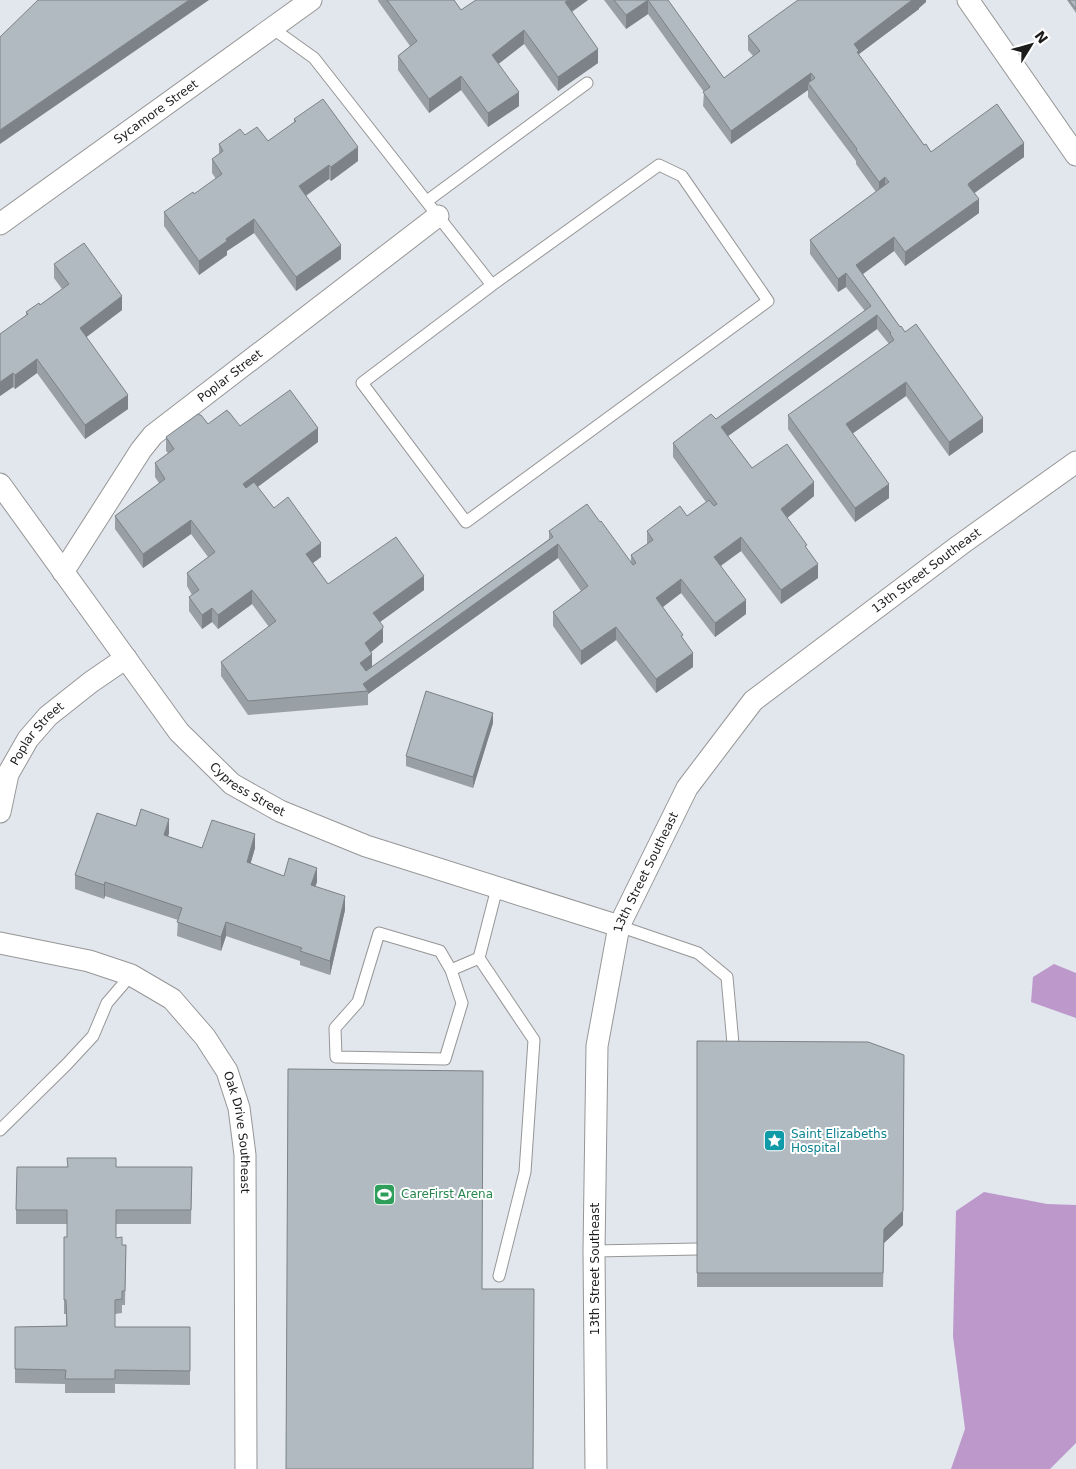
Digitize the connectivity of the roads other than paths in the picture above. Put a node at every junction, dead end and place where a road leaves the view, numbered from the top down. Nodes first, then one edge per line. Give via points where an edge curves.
1 (311, 0) edge
2 (968, 0) edge
3 (272, 28) junction
4 (587, 83) dead end
5 (1076, 155) edge
6 (432, 209) junction
7 (0, 224) edge
8 (492, 285) junction
9 (1076, 462) edge
10 (0, 484) edge
11 (63, 572) junction
12 (126, 658) junction
13 (0, 812) edge
14 (497, 888) junction
15 (619, 926) junction
16 (0, 943) edge
17 (479, 958) junction
18 (451, 970) junction
19 (131, 975) junction
20 (734, 1055) edge
21 (0, 1130) edge
22 (697, 1249) edge
23 (594, 1251) junction
24 (499, 1276) dead end
25 (246, 1469) edge
26 (596, 1469) edge

1 - 3 street, Sycamore Street
2 - 5 street
3 - 6 lane via 314,58
3 - 7 street, Sycamore Street
4 - 6 lane
6 - 8 lane
6 - 11 street, Poplar Street via 153,435
8 - 8 lane via 659,165 682,176 768,301 466,522 362,383
9 - 15 street, 13th Street Southeast via 753,701 687,788
10 - 11 street, Cypress Street
11 - 12 street, Cypress Street
12 - 13 street, Poplar Street via 48,716 28,739 8,774
12 - 14 street, Cypress Street via 179,732 232,784 280,811 366,846
14 - 15 street, Cypress Street
14 - 17 lane
15 - 20 lane via 698,953 727,977
15 - 23 street, 13th Street Southeast via 597,1046
16 - 19 street, Oak Drive Southeast via 89,961
17 - 18 lane
17 - 24 lane via 534,1040 525,1172
18 - 18 lane via 440,951 379,933 358,1002 335,1028 336,1057 445,1059 462,1004
19 - 21 lane via 107,1003 93,1036
19 - 25 street, Oak Drive Southeast via 172,999 206,1036 227,1070 239,1108 245,1155
22 - 23 lane
23 - 26 street, 13th Street Southeast

